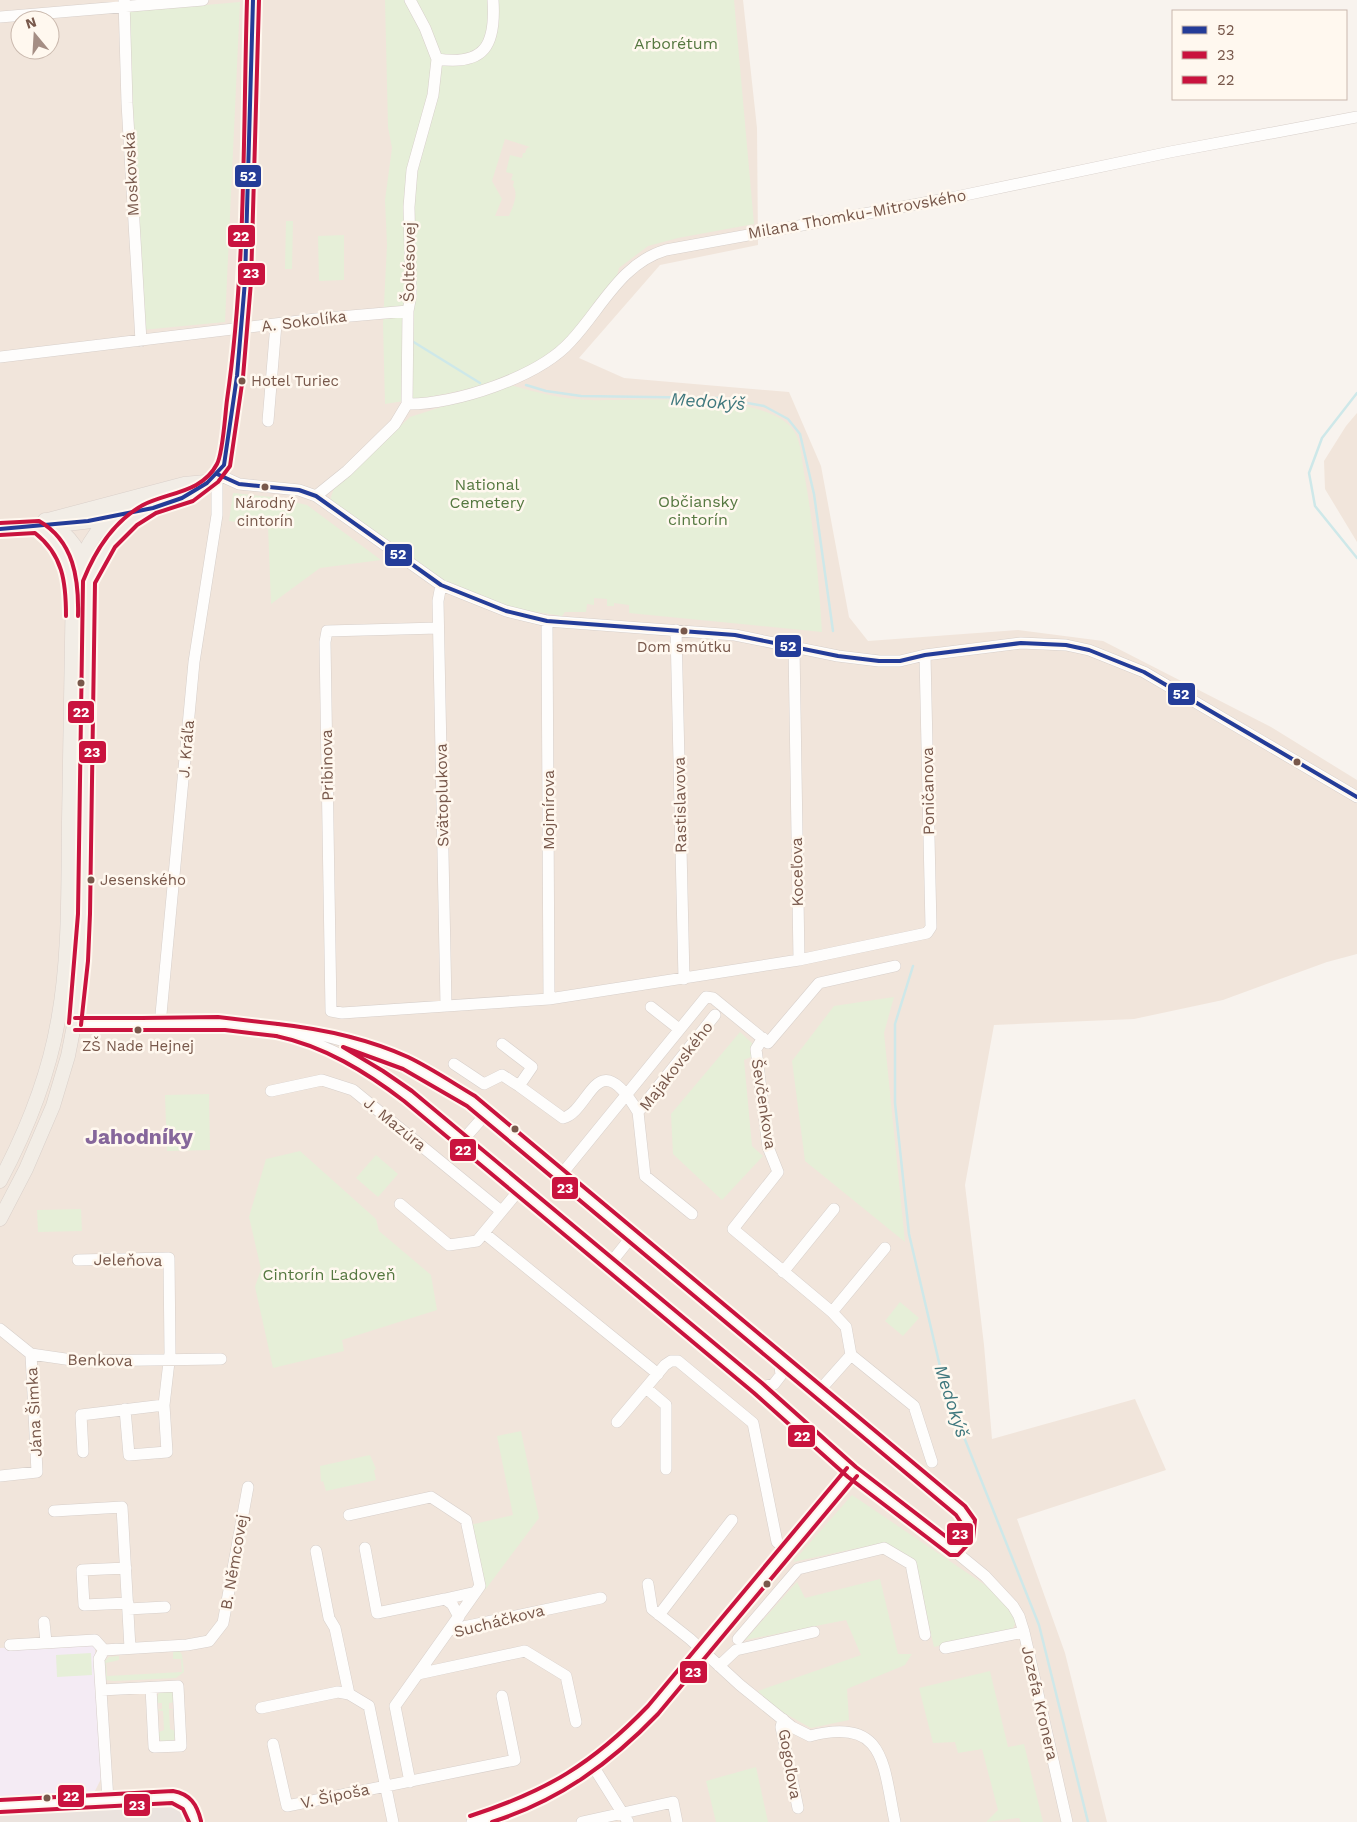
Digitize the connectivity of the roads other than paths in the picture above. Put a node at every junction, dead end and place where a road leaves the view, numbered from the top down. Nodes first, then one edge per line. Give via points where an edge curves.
1 (203, 0) edge
2 (253, 0) edge
3 (410, 0) edge
4 (493, 0) edge
5 (124, 3) edge
6 (0, 17) edge
7 (437, 58) junction
8 (1357, 116) edge
9 (408, 311) junction
10 (276, 324) junction
11 (242, 329) junction
12 (141, 341) junction
13 (0, 357) edge
14 (407, 404) junction
15 (268, 421) dead end
16 (212, 478) junction
17 (316, 496) junction
18 (136, 498) junction
19 (143, 512) junction
20 (109, 518) junction
21 (46, 524) junction
22 (0, 529) edge
23 (81, 557) junction
24 (73, 582) junction
25 (89, 582) junction
26 (441, 584) junction
27 (547, 621) junction
28 (438, 628) junction
29 (676, 630) junction
30 (794, 646) junction
31 (925, 655) junction
32 (1357, 797) edge
33 (799, 960) junction
34 (895, 966) dead end
35 (684, 979) junction
36 (550, 999) junction
37 (446, 1005) junction
38 (60, 1007) junction
39 (651, 1007) dead end
40 (715, 1015) dead end
41 (75, 1024) junction
42 (160, 1025) junction
43 (679, 1029) junction
44 (286, 1032) junction
45 (56, 1033) junction
46 (766, 1041) junction
47 (502, 1044) dead end
48 (454, 1064) dead end
49 (519, 1086) junction
50 (271, 1091) dead end
51 (628, 1095) junction
52 (638, 1112) junction
53 (486, 1114) junction
54 (462, 1141) junction
55 (561, 1175) junction
56 (0, 1181) edge
57 (520, 1189) junction
58 (400, 1204) dead end
59 (834, 1210) dead end
60 (501, 1212) junction
61 (692, 1214) dead end
62 (0, 1219) edge
63 (484, 1233) junction
64 (633, 1235) junction
65 (885, 1248) dead end
66 (78, 1260) dead end
67 (609, 1265) junction
68 (783, 1272) junction
69 (832, 1312) junction
70 (0, 1329) edge
71 (30, 1354) junction
72 (852, 1355) junction
73 (779, 1357) junction
74 (221, 1359) dead end
75 (170, 1360) junction
76 (658, 1374) junction
77 (802, 1378) junction
78 (646, 1388) junction
79 (758, 1388) junction
80 (819, 1392) junction
81 (778, 1404) junction
82 (164, 1405) junction
83 (125, 1409) junction
84 (617, 1422) dead end
85 (83, 1452) dead end
86 (932, 1462) dead end
87 (666, 1469) dead end
88 (852, 1472) junction
89 (0, 1476) edge
90 (248, 1487) dead end
91 (54, 1511) dead end
92 (349, 1515) dead end
93 (732, 1520) dead end
94 (365, 1548) dead end
95 (786, 1549) junction
96 (954, 1550) junction
97 (316, 1551) dead end
98 (126, 1568) junction
99 (648, 1584) dead end
100 (476, 1592) junction
101 (600, 1598) dead end
102 (445, 1599) junction
103 (128, 1606) junction
104 (164, 1606) dead end
105 (659, 1615) junction
106 (459, 1617) junction
107 (44, 1622) dead end
108 (724, 1626) junction
109 (449, 1630) junction
110 (814, 1632) dead end
111 (1024, 1632) junction
112 (925, 1635) dead end
113 (46, 1642) junction
114 (737, 1644) junction
115 (10, 1645) dead end
116 (130, 1648) junction
117 (945, 1648) dead end
118 (104, 1650) junction
119 (703, 1650) junction
120 (719, 1666) junction
121 (418, 1674) junction
122 (151, 1688) junction
123 (101, 1690) junction
124 (349, 1694) junction
125 (502, 1696) dead end
126 (261, 1708) dead end
127 (783, 1720) junction
128 (576, 1722) dead end
129 (273, 1744) dead end
130 (593, 1766) junction
131 (410, 1782) junction
132 (386, 1786) junction
133 (108, 1800) junction
134 (0, 1806) edge
135 (798, 1808) dead end
136 (625, 1817) edge
137 (195, 1822) edge
138 (393, 1822) edge
139 (472, 1822) edge
140 (582, 1822) edge
141 (677, 1822) edge
142 (895, 1822) edge
143 (1067, 1822) edge

1 - 5 street
2 - 11 main road
3 - 7 street, Šoltésovej via 426,28
4 - 7 street via 493,28 486,49 472,58 451,61
5 - 6 street
5 - 12 street, Moskovská
7 - 9 street, Šoltésovej via 433,95 412,170 409,207 411,295
8 - 14 street, Milana Thomku-Mitrovského via 951,198 666,250 651,255 632,268 571,341 538,368 479,391
9 - 10 street, A. Sokolíka
9 - 14 street, Šoltésovej
10 - 11 street, A. Sokolíka
10 - 15 street
11 - 12 street, A. Sokolíka
11 - 16 main road via 224,465
12 - 13 street, A. Sokolíka
14 - 17 street via 395,424
16 - 17 street via 299,490
16 - 18 main road
16 - 19 main road via 190,496
16 - 42 street, J. Kráľa via 219,494 194,662
17 - 26 street via 408,564
18 - 20 main road
18 - 21 main road
19 - 20 main road
19 - 25 main road via 106,547
20 - 21 main road
20 - 23 main road via 92,536
21 - 22 main road
21 - 23 main road via 69,536
21 - 24 main road via 64,556
23 - 24 main road
23 - 25 main road
24 - 38 main road via 68,914
25 - 41 main road via 84,914
26 - 27 street via 506,611
26 - 28 street, Svätoplukova
27 - 29 street
27 - 36 street, Mojmírova
28 - 37 street, Svätoplukova
28 - 37 street, Pribinova via 326,631 331,1011 342,1013
29 - 30 street via 734,635
29 - 35 street, Rastislavova
30 - 31 street via 866,660 900,661
30 - 33 street, Koceľova
31 - 32 street via 1022,643 1066,645 1089,650 1144,672
31 - 33 street, Poničanova via 931,927 927,933
33 - 35 street
34 - 46 street, Ševčenkova via 819,983
35 - 36 street
36 - 37 street
38 - 41 main road
38 - 45 main road
39 - 43 street
40 - 52 street, Majakovského
41 - 42 street
41 - 45 main road
41 - 62 main road via 53,1106
42 - 44 street via 225,1024
43 - 46 street via 706,997 713,998
43 - 51 street
44 - 53 street via 342,1040 406,1063 454,1090
44 - 54 street via 374,1071
45 - 56 main road via 33,1112
46 - 68 street, Ševčenkova via 756,1049 768,1147 778,1172 733,1229
47 - 49 street via 532,1067
48 - 49 street via 484,1084 502,1075
49 - 51 street via 563,1118 570,1116 594,1085 602,1082 612,1082
50 - 60 street, J. Mazúra via 322,1080 353,1090
51 - 52 street
51 - 55 street
52 - 61 street, Majakovského via 645,1176
53 - 54 street
53 - 55 street
54 - 57 street
55 - 64 street
57 - 60 street
57 - 67 street
58 - 63 street via 449,1245 477,1241
59 - 68 street
60 - 63 street
63 - 76 street
64 - 67 street
64 - 73 street
65 - 69 street
66 - 75 street, Jeleňova via 169,1258
67 - 79 street
68 - 69 street
69 - 72 street via 846,1327
70 - 71 street, Jána Šimka
71 - 75 street, Benkova via 79,1361
71 - 89 street, Jána Šimka via 37,1472
72 - 80 street
72 - 86 street via 914,1406
73 - 77 street
73 - 79 street via 781,1375 774,1384
74 - 75 street, Benkova
75 - 82 street
76 - 78 street
76 - 95 street via 672,1360 678,1361 753,1423 777,1542
77 - 80 street
77 - 81 street via 785,1379 778,1388
78 - 84 street
78 - 87 street via 666,1405
79 - 81 street
80 - 96 street via 966,1516 970,1528
81 - 88 street
82 - 83 street
82 - 83 street via 167,1452 129,1456
83 - 85 street via 81,1415
88 - 95 street
88 - 96 street
90 - 116 street, B. Němcovej via 223,1623 209,1641
91 - 98 street via 122,1507
92 - 100 street via 431,1497 466,1520 480,1586
93 - 105 street
94 - 102 street via 378,1613
95 - 108 street
96 - 111 street via 1005,1597 1019,1616
97 - 124 street
98 - 103 street
98 - 103 street via 82,1570 84,1605
99 - 105 street via 652,1609
100 - 102 street
100 - 106 street
101 - 109 street, Sucháčkova
102 - 106 street
103 - 104 street
103 - 116 street
105 - 119 street, Gogoľova
106 - 109 street
107 - 113 street
108 - 114 street
108 - 119 street
109 - 121 street, Sucháčkova
110 - 114 street
111 - 117 street, Jozefa Kronera
111 - 143 street, Jozefa Kronera
112 - 114 street via 911,1564 884,1548 798,1568
113 - 115 street
113 - 118 street via 95,1640
114 - 120 street
116 - 118 street, B. Němcovej
118 - 123 street via 98,1659
119 - 120 street, Gogoľova
119 - 130 street via 631,1734
120 - 127 street, Gogoľova
121 - 128 street, Sucháčkova via 526,1651 566,1676
121 - 131 street, Sucháčkova via 394,1706
122 - 122 street via 154,1747 181,1746 178,1686
122 - 123 street
123 - 133 street
124 - 126 street via 338,1692
124 - 132 street, V. Šípoša via 369,1706
125 - 131 street via 515,1760
127 - 135 street, Gogoľova via 781,1727
127 - 142 street, Gogoľova via 800,1733 810,1736 844,1730 869,1740 881,1759
129 - 132 street, V. Šípoša via 287,1806
130 - 136 street
130 - 139 street via 537,1800
131 - 132 street
132 - 138 street, V. Šípoša
133 - 134 street
133 - 137 street via 177,1798 189,1805
136 - 140 street
136 - 141 street via 672,1802

